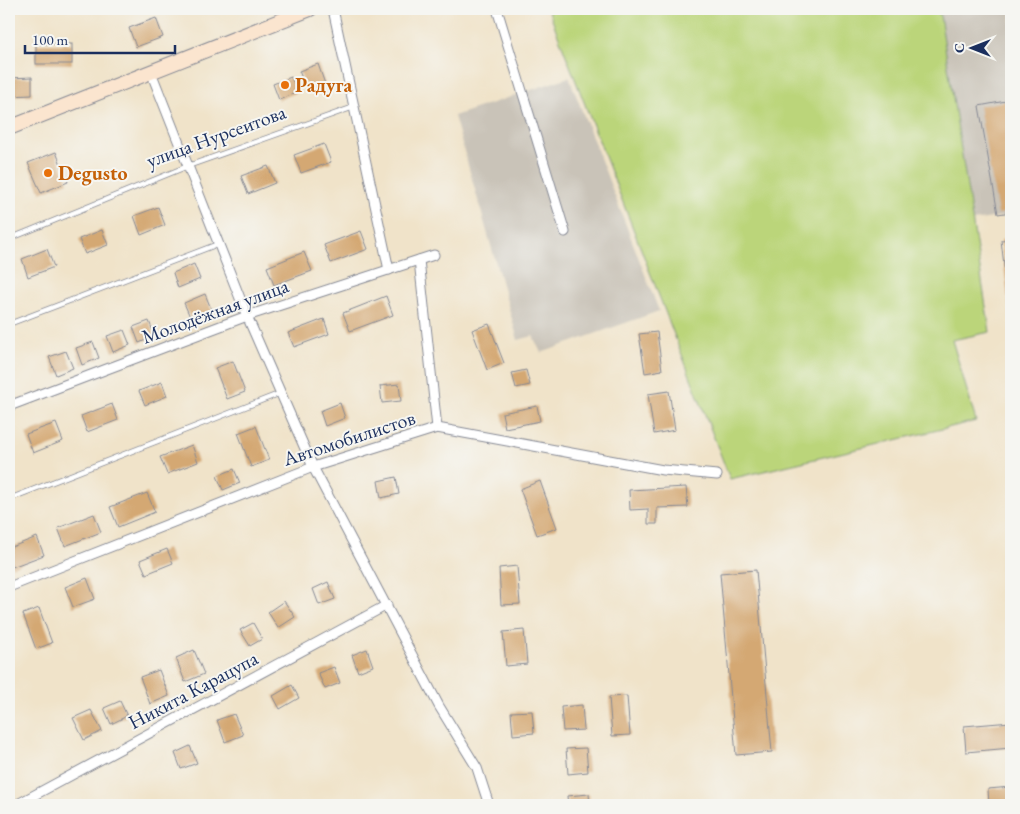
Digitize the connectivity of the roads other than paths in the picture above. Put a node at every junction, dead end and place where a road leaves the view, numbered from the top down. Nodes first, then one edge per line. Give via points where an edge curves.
1 (310, 9) edge
2 (333, 9) edge
3 (496, 9) edge
4 (151, 72) junction
5 (354, 107) junction
6 (9, 128) edge
7 (188, 166) junction
8 (565, 232) dead end
9 (9, 239) edge
10 (218, 244) junction
11 (434, 256) dead end
12 (420, 260) junction
13 (389, 270) junction
14 (247, 316) junction
15 (9, 324) edge
16 (281, 393) junction
17 (9, 406) edge
18 (437, 428) junction
19 (313, 467) junction
20 (717, 475) dead end
21 (9, 499) edge
22 (9, 587) edge
23 (387, 605) junction
24 (16, 805) edge
25 (489, 805) edge

1 - 4 main road
2 - 5 street
3 - 8 street
4 - 6 main road
4 - 7 street
5 - 7 lane, улица Нурсеитова
5 - 13 street
7 - 9 lane, улица Нурсеитова
7 - 10 street
10 - 14 street
10 - 15 lane
11 - 12 street, Молодёжная улица
12 - 13 street, Молодёжная улица
12 - 18 street
13 - 14 street, Молодёжная улица
14 - 16 street
14 - 17 street, Молодёжная улица
16 - 19 street
16 - 21 lane
18 - 19 street, Автомобилистов
18 - 20 street, Автомобилистов via 663,470
19 - 22 street, Автомобилистов
19 - 23 street
23 - 24 street, Никита Карацупа
23 - 25 street via 439,706 477,768

